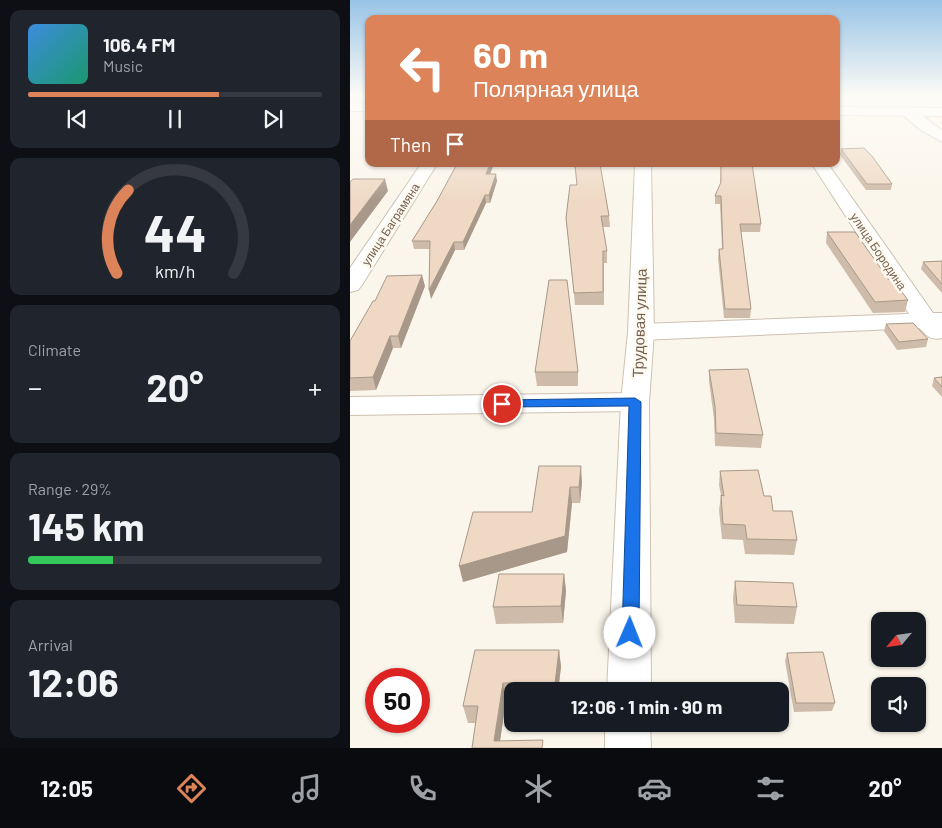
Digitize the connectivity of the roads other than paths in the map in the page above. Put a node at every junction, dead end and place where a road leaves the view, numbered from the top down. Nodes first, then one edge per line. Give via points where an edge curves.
1 (427, 167) edge
2 (643, 167) edge
3 (822, 167) edge
4 (350, 285) edge
5 (937, 326) edge
6 (641, 332) junction
7 (635, 402) junction
8 (350, 406) edge
9 (629, 682) edge
10 (628, 732) edge
11 (628, 748) edge

1 - 4 street, улица Баграмяна
2 - 6 street, Трудовая улица
3 - 5 street, улица Бородина
5 - 6 street
6 - 7 street, Трудовая улица
7 - 8 street
7 - 9 street, Трудовая улица
10 - 11 street

